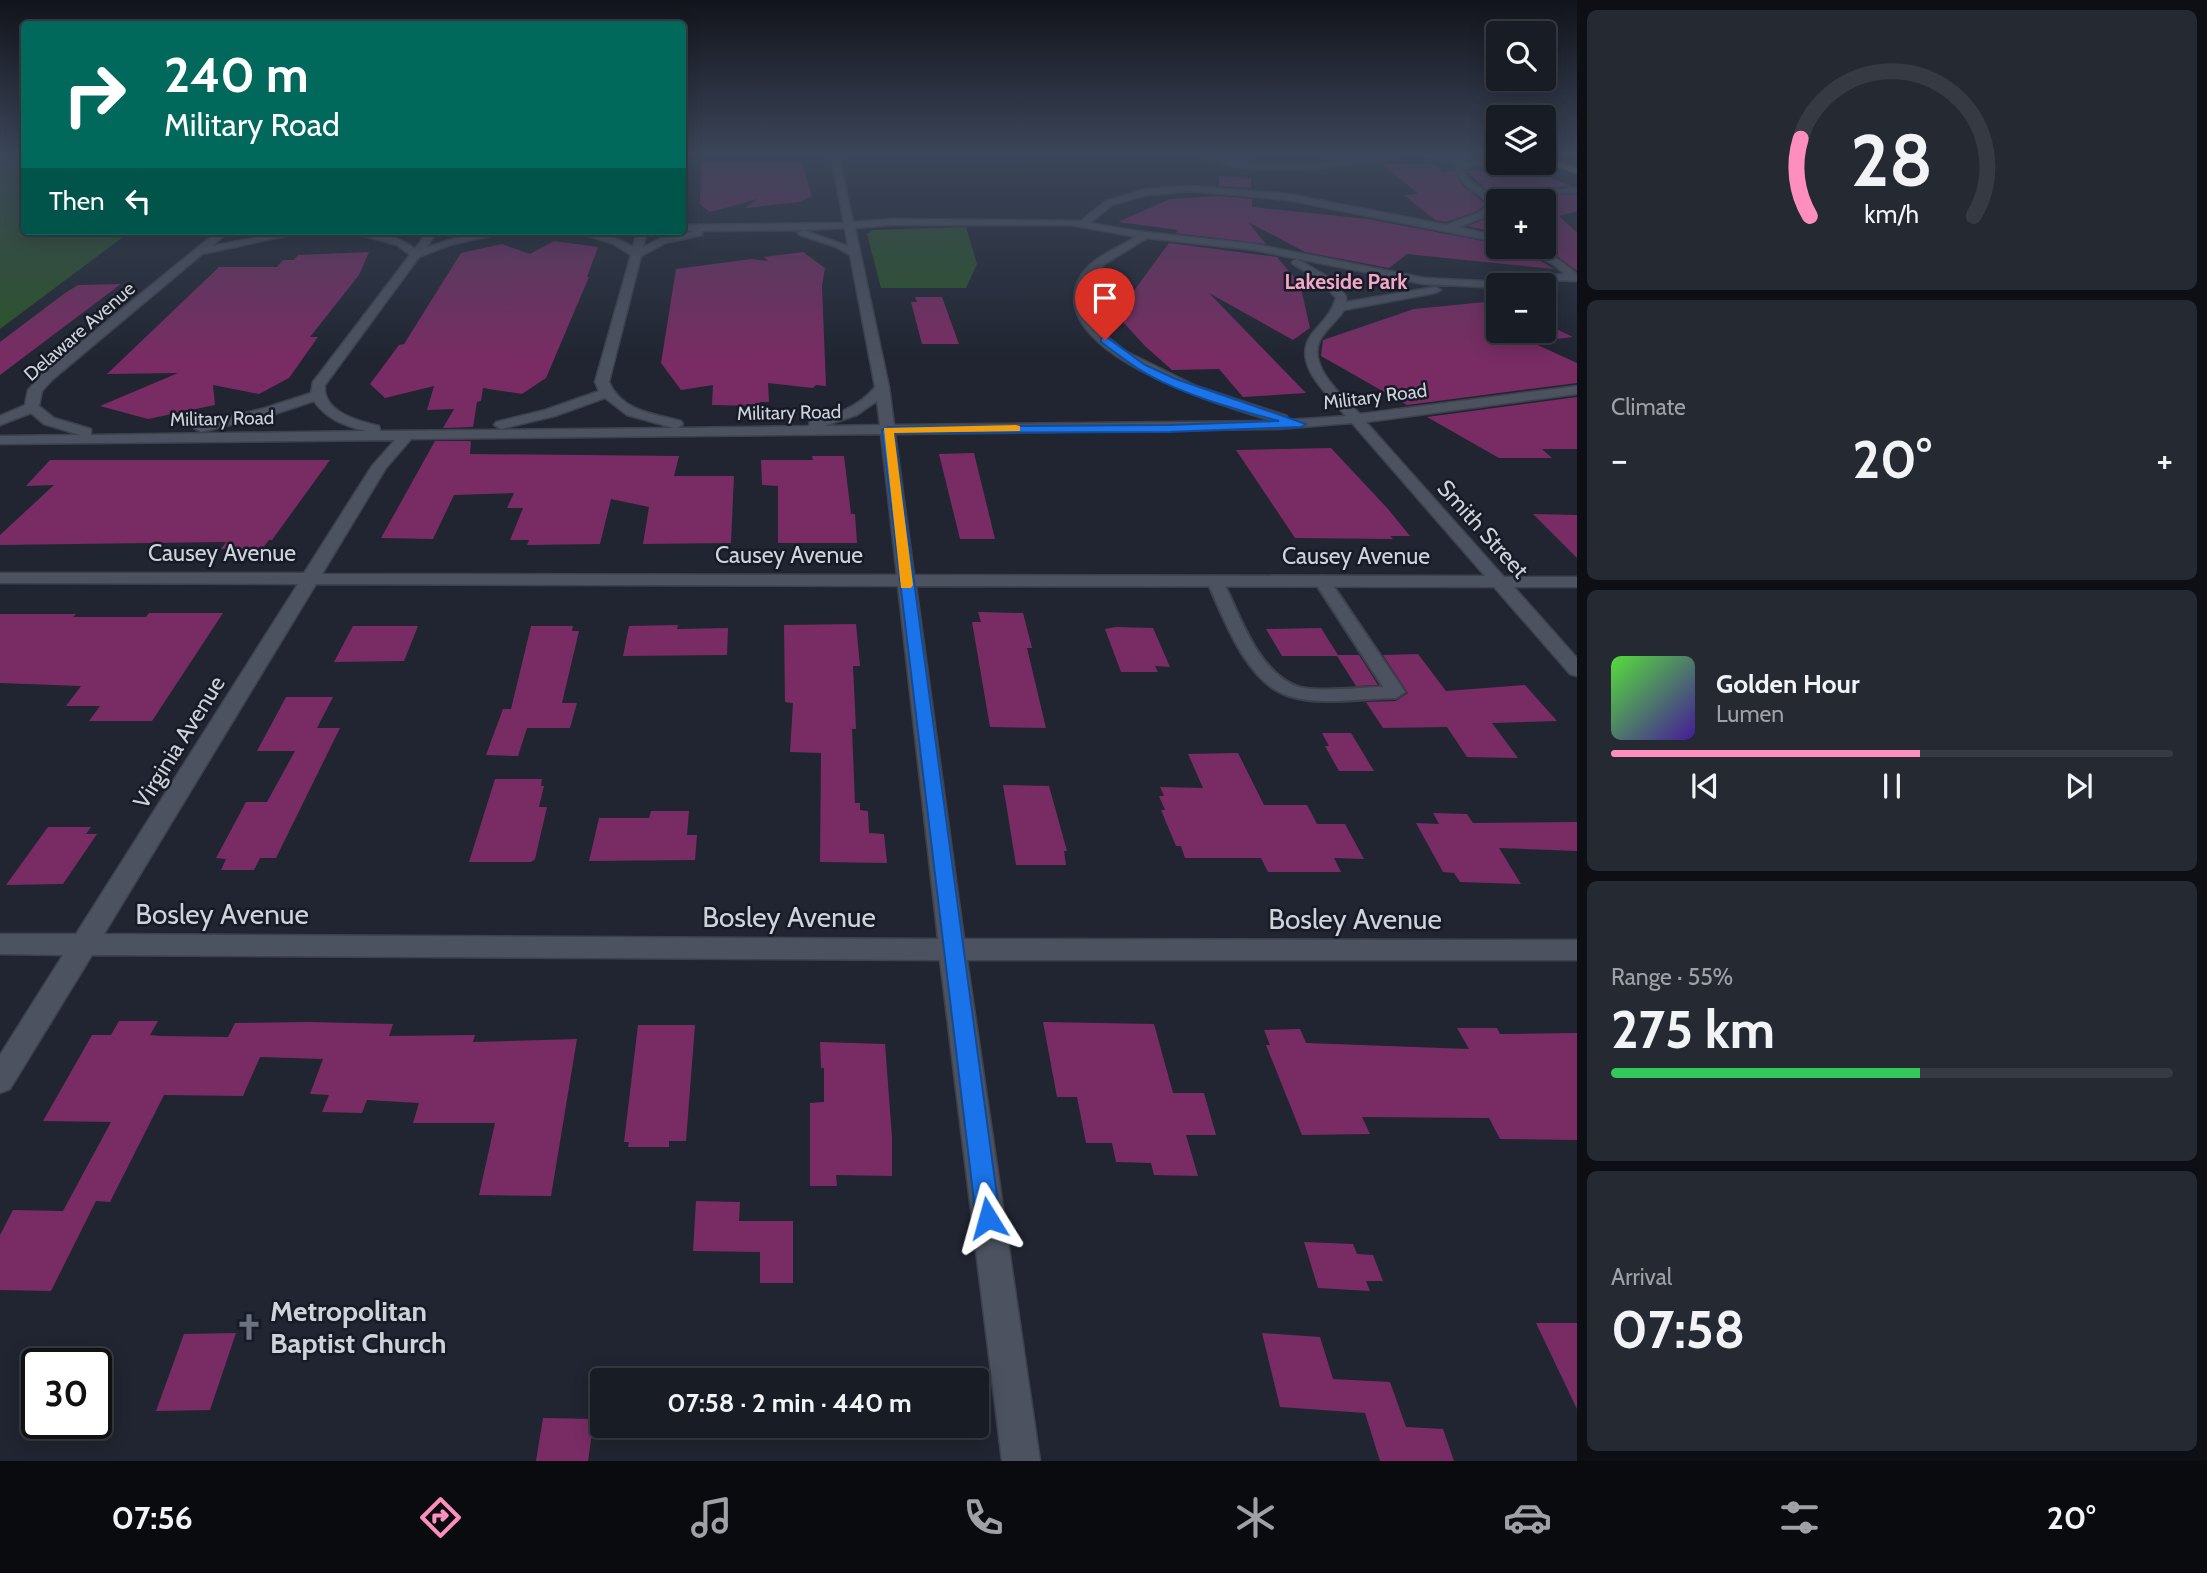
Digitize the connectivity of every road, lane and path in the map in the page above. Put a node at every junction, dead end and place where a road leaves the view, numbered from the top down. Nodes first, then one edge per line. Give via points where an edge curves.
1 (697, 223) edge
2 (792, 223) edge
3 (801, 223) edge
4 (844, 223) edge
5 (1084, 223) edge
6 (1423, 223) edge
7 (1460, 223) edge
8 (686, 228) edge
9 (729, 228) junction
10 (766, 228) junction
11 (1447, 228) junction
12 (218, 235) edge
13 (284, 235) edge
14 (368, 235) edge
15 (430, 235) edge
16 (487, 235) edge
17 (593, 235) edge
18 (641, 235) edge
19 (1145, 235) junction
20 (1486, 236) edge
21 (1269, 250) junction
22 (199, 252) junction
23 (637, 254) junction
24 (855, 254) junction
25 (416, 255) junction
26 (1550, 259) edge
27 (1577, 259) edge
28 (1557, 262) junction
29 (1575, 277) edge
30 (1483, 284) junction
31 (1340, 307) junction
32 (882, 387) junction
33 (1577, 390) edge
34 (606, 393) junction
35 (317, 395) junction
36 (32, 407) junction
37 (1355, 419) junction
38 (0, 421) edge
39 (1301, 424) junction
40 (888, 430) junction
41 (768, 431) junction
42 (728, 432) junction
43 (407, 435) junction
44 (441, 435) junction
45 (153, 438) junction
46 (127, 439) junction
47 (0, 440) edge
48 (0, 578) edge
49 (311, 578) junction
50 (905, 580) junction
51 (1215, 581) junction
52 (1322, 581) junction
53 (1499, 581) junction
54 (1577, 582) edge
55 (1577, 670) edge
56 (0, 944) edge
57 (84, 945) junction
58 (952, 949) junction
59 (1577, 950) edge
60 (0, 1080) edge
61 (1021, 1461) edge

1 - 9 street
2 - 10 street
3 - 10 street
4 - 24 street
5 - 19 street
6 - 11 street
7 - 11 street
8 - 9 street
9 - 10 street
9 - 23 street via 663,241
10 - 24 street via 824,239
11 - 20 street
12 - 22 street, Delaware Avenue
13 - 22 street
14 - 25 street via 401,243
15 - 25 street
16 - 25 street
17 - 23 street
18 - 23 street
19 - 21 street
19 - 39 street via 1097,266 1082,285 1081,304 1092,326 1128,358 1172,382
21 - 30 street via 1424,281
21 - 31 street via 1324,279 1342,298
22 - 36 street, Delaware Avenue via 36,387
23 - 34 street via 602,382
24 - 32 street
25 - 35 street via 318,385
26 - 28 street
27 - 28 street
28 - 29 street
29 - 30 street
30 - 31 street
31 - 37 street, Smith Street via 1319,330 1311,355 1321,379
32 - 40 street
32 - 41 street via 871,400 842,416
33 - 37 street, Military Road
34 - 42 street via 627,409 651,418
34 - 44 street via 518,422
35 - 43 street via 327,409 347,421
35 - 45 street via 229,422
36 - 38 street
36 - 46 street via 65,427
37 - 39 street, Military Road
37 - 53 street, Smith Street
39 - 40 street, Military Road
40 - 41 street, Military Road
40 - 50 street
41 - 42 street, Military Road
42 - 44 street, Military Road
43 - 44 street, Military Road
43 - 45 street, Military Road
43 - 49 street, Virginia Avenue via 380,466
45 - 46 street, Military Road
46 - 47 street, Military Road
48 - 49 street, Causey Avenue
49 - 50 street, Causey Avenue
49 - 57 street, Virginia Avenue
50 - 51 street, Causey Avenue
50 - 58 street
51 - 52 street, Causey Avenue
51 - 52 lane via 1250,651 1271,676 1293,692 1396,692
52 - 53 street, Causey Avenue
53 - 54 street, Causey Avenue
53 - 55 street, Smith Street
56 - 57 street, Bosley Avenue
57 - 58 street, Bosley Avenue
57 - 60 street, Virginia Avenue
58 - 59 street, Bosley Avenue
58 - 61 street

